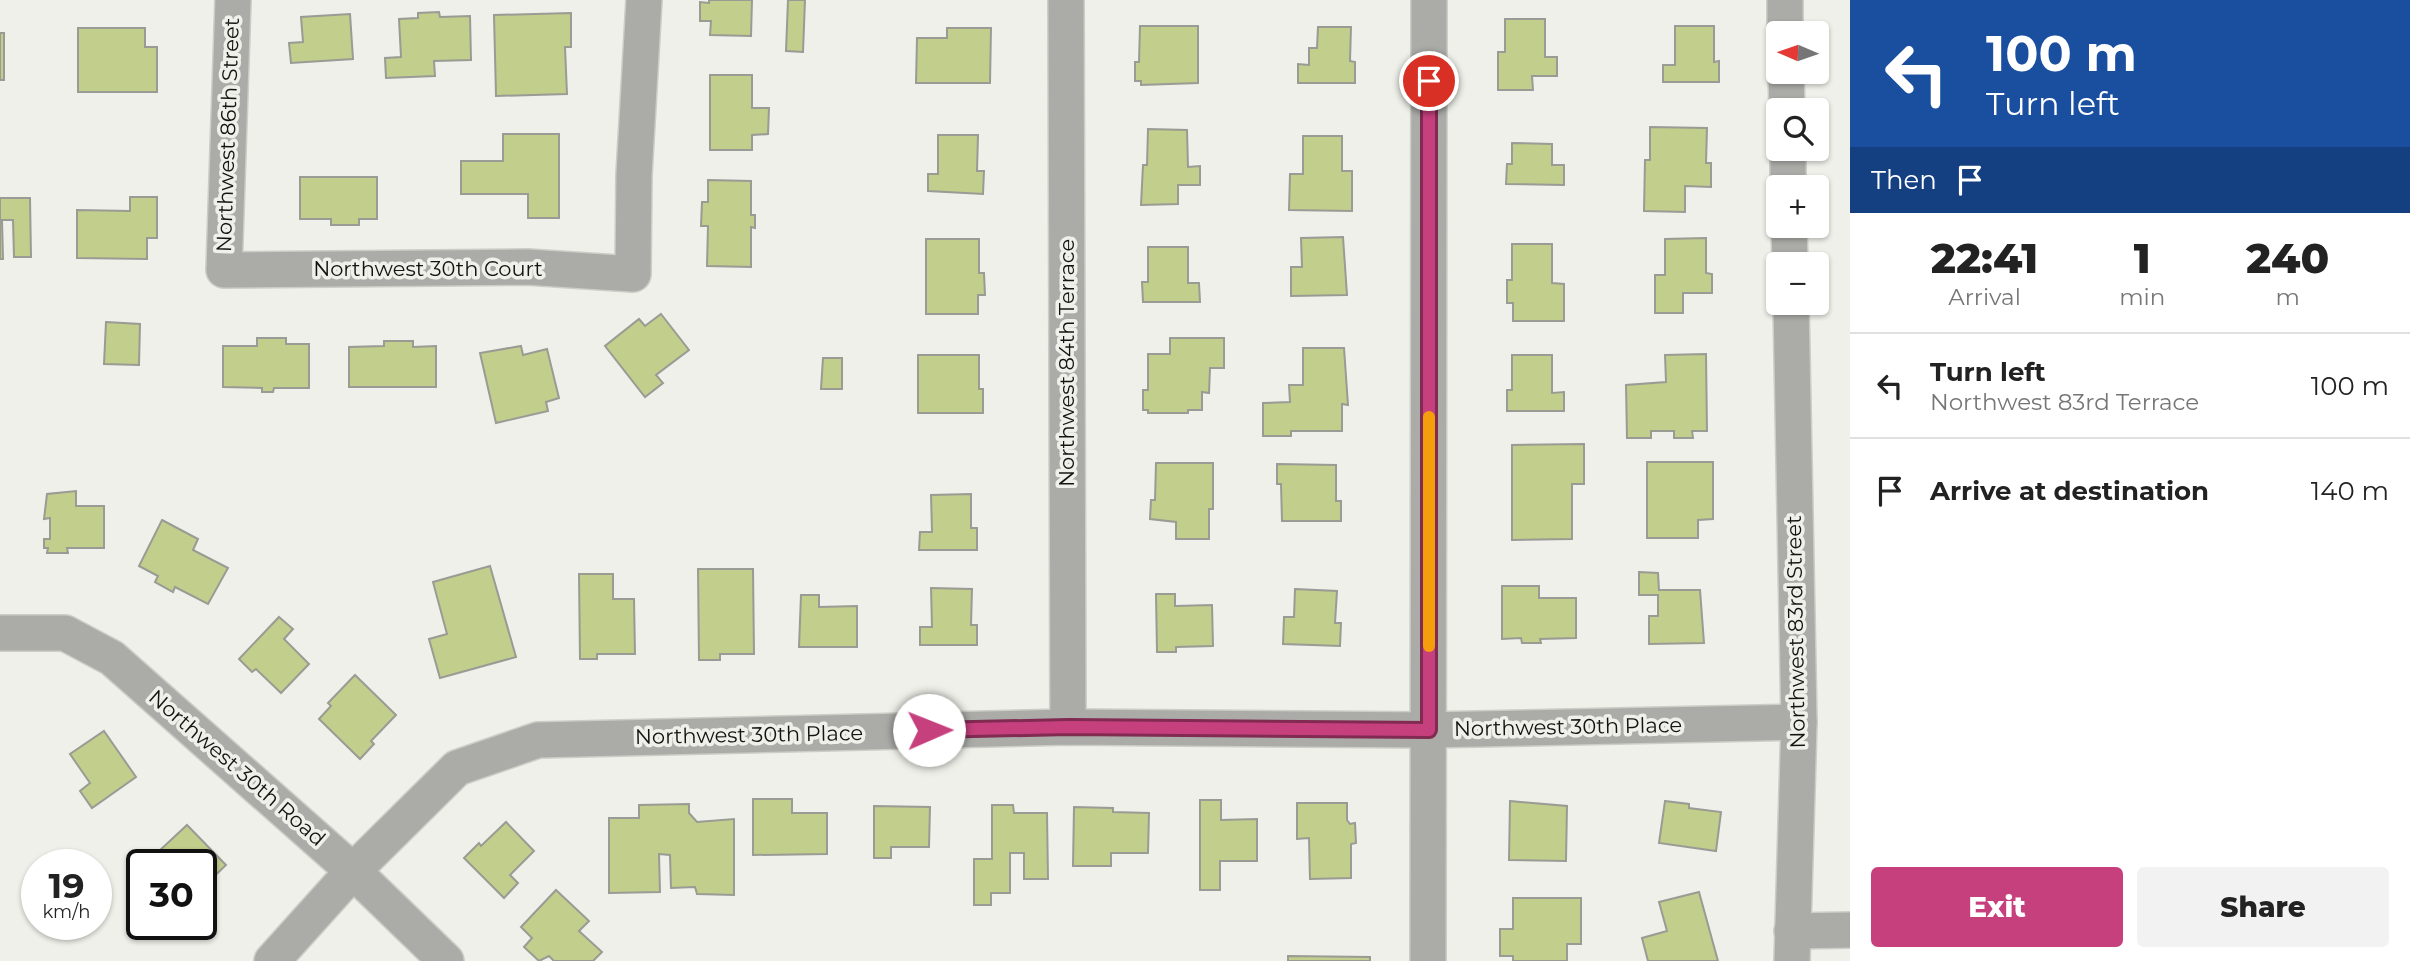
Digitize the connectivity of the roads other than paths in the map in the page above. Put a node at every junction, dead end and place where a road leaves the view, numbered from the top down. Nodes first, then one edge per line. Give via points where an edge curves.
1 (233, 0) edge
2 (644, 0) edge
3 (1066, 0) edge
4 (1429, 0) edge
5 (1785, 0) edge
6 (1785, 21) edge
7 (224, 270) joint
8 (1791, 315) edge
9 (0, 633) edge
10 (1799, 722) junction
11 (1069, 727) junction
12 (1429, 730) junction
13 (353, 871) junction
14 (1850, 930) edge
15 (1792, 946) edge
16 (272, 961) edge
17 (446, 961) edge
18 (1428, 961) edge

1 - 7 street, Northwest 86th Street
2 - 7 street, Northwest 30th Court via 633,274 527,267
3 - 11 street, Northwest 84th Terrace
4 - 12 street
5 - 6 street
8 - 10 street, Northwest 83rd Street
9 - 13 street, Northwest 30th Road via 65,634 112,658
10 - 12 street, Northwest 30th Place
10 - 15 street, Northwest 83rd Street
11 - 12 street, Northwest 30th Place
11 - 13 street, Northwest 30th Place via 538,740 457,768
12 - 18 street
13 - 16 street
13 - 17 street, Northwest 30th Road
14 - 15 street

